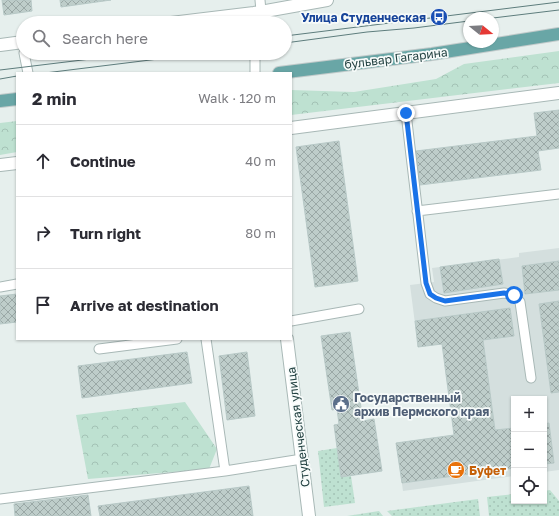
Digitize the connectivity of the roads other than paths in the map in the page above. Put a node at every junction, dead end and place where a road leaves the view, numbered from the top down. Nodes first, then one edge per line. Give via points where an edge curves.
1 (327, 0) edge
2 (257, 12) edge
3 (226, 16) edge
4 (559, 34) edge
5 (0, 45) edge
6 (16, 45) edge
7 (26, 60) edge
8 (255, 60) edge
9 (28, 72) edge
10 (255, 72) edge
11 (287, 72) edge
12 (559, 94) edge
13 (16, 99) edge
14 (0, 102) edge
15 (406, 113) junction
16 (292, 128) edge
17 (16, 163) edge
18 (0, 165) edge
19 (559, 194) edge
20 (417, 211) junction
21 (16, 284) edge
22 (0, 287) edge
23 (359, 309) dead end
24 (292, 321) edge
25 (169, 340) edge
26 (206, 340) edge
27 (287, 340) edge
28 (99, 349) dead end
29 (532, 378) dead end
30 (302, 459) junction
31 (225, 471) junction
32 (0, 499) edge
33 (309, 516) edge

1 - 2 street
2 - 3 street
4 - 11 main road, бульвар Гагарина via 432,54
5 - 6 street
7 - 9 lane
8 - 10 lane
12 - 15 street
13 - 14 main road
15 - 16 street
15 - 20 lane
17 - 18 street
19 - 20 lane
20 - 29 lane via 426,283 430,294 445,301 504,293 514,295 520,302
21 - 22 lane
23 - 24 lane
25 - 28 lane
26 - 31 lane
27 - 30 street, Студенческая улица
30 - 31 lane
30 - 33 street, Студенческая улица
31 - 32 lane

